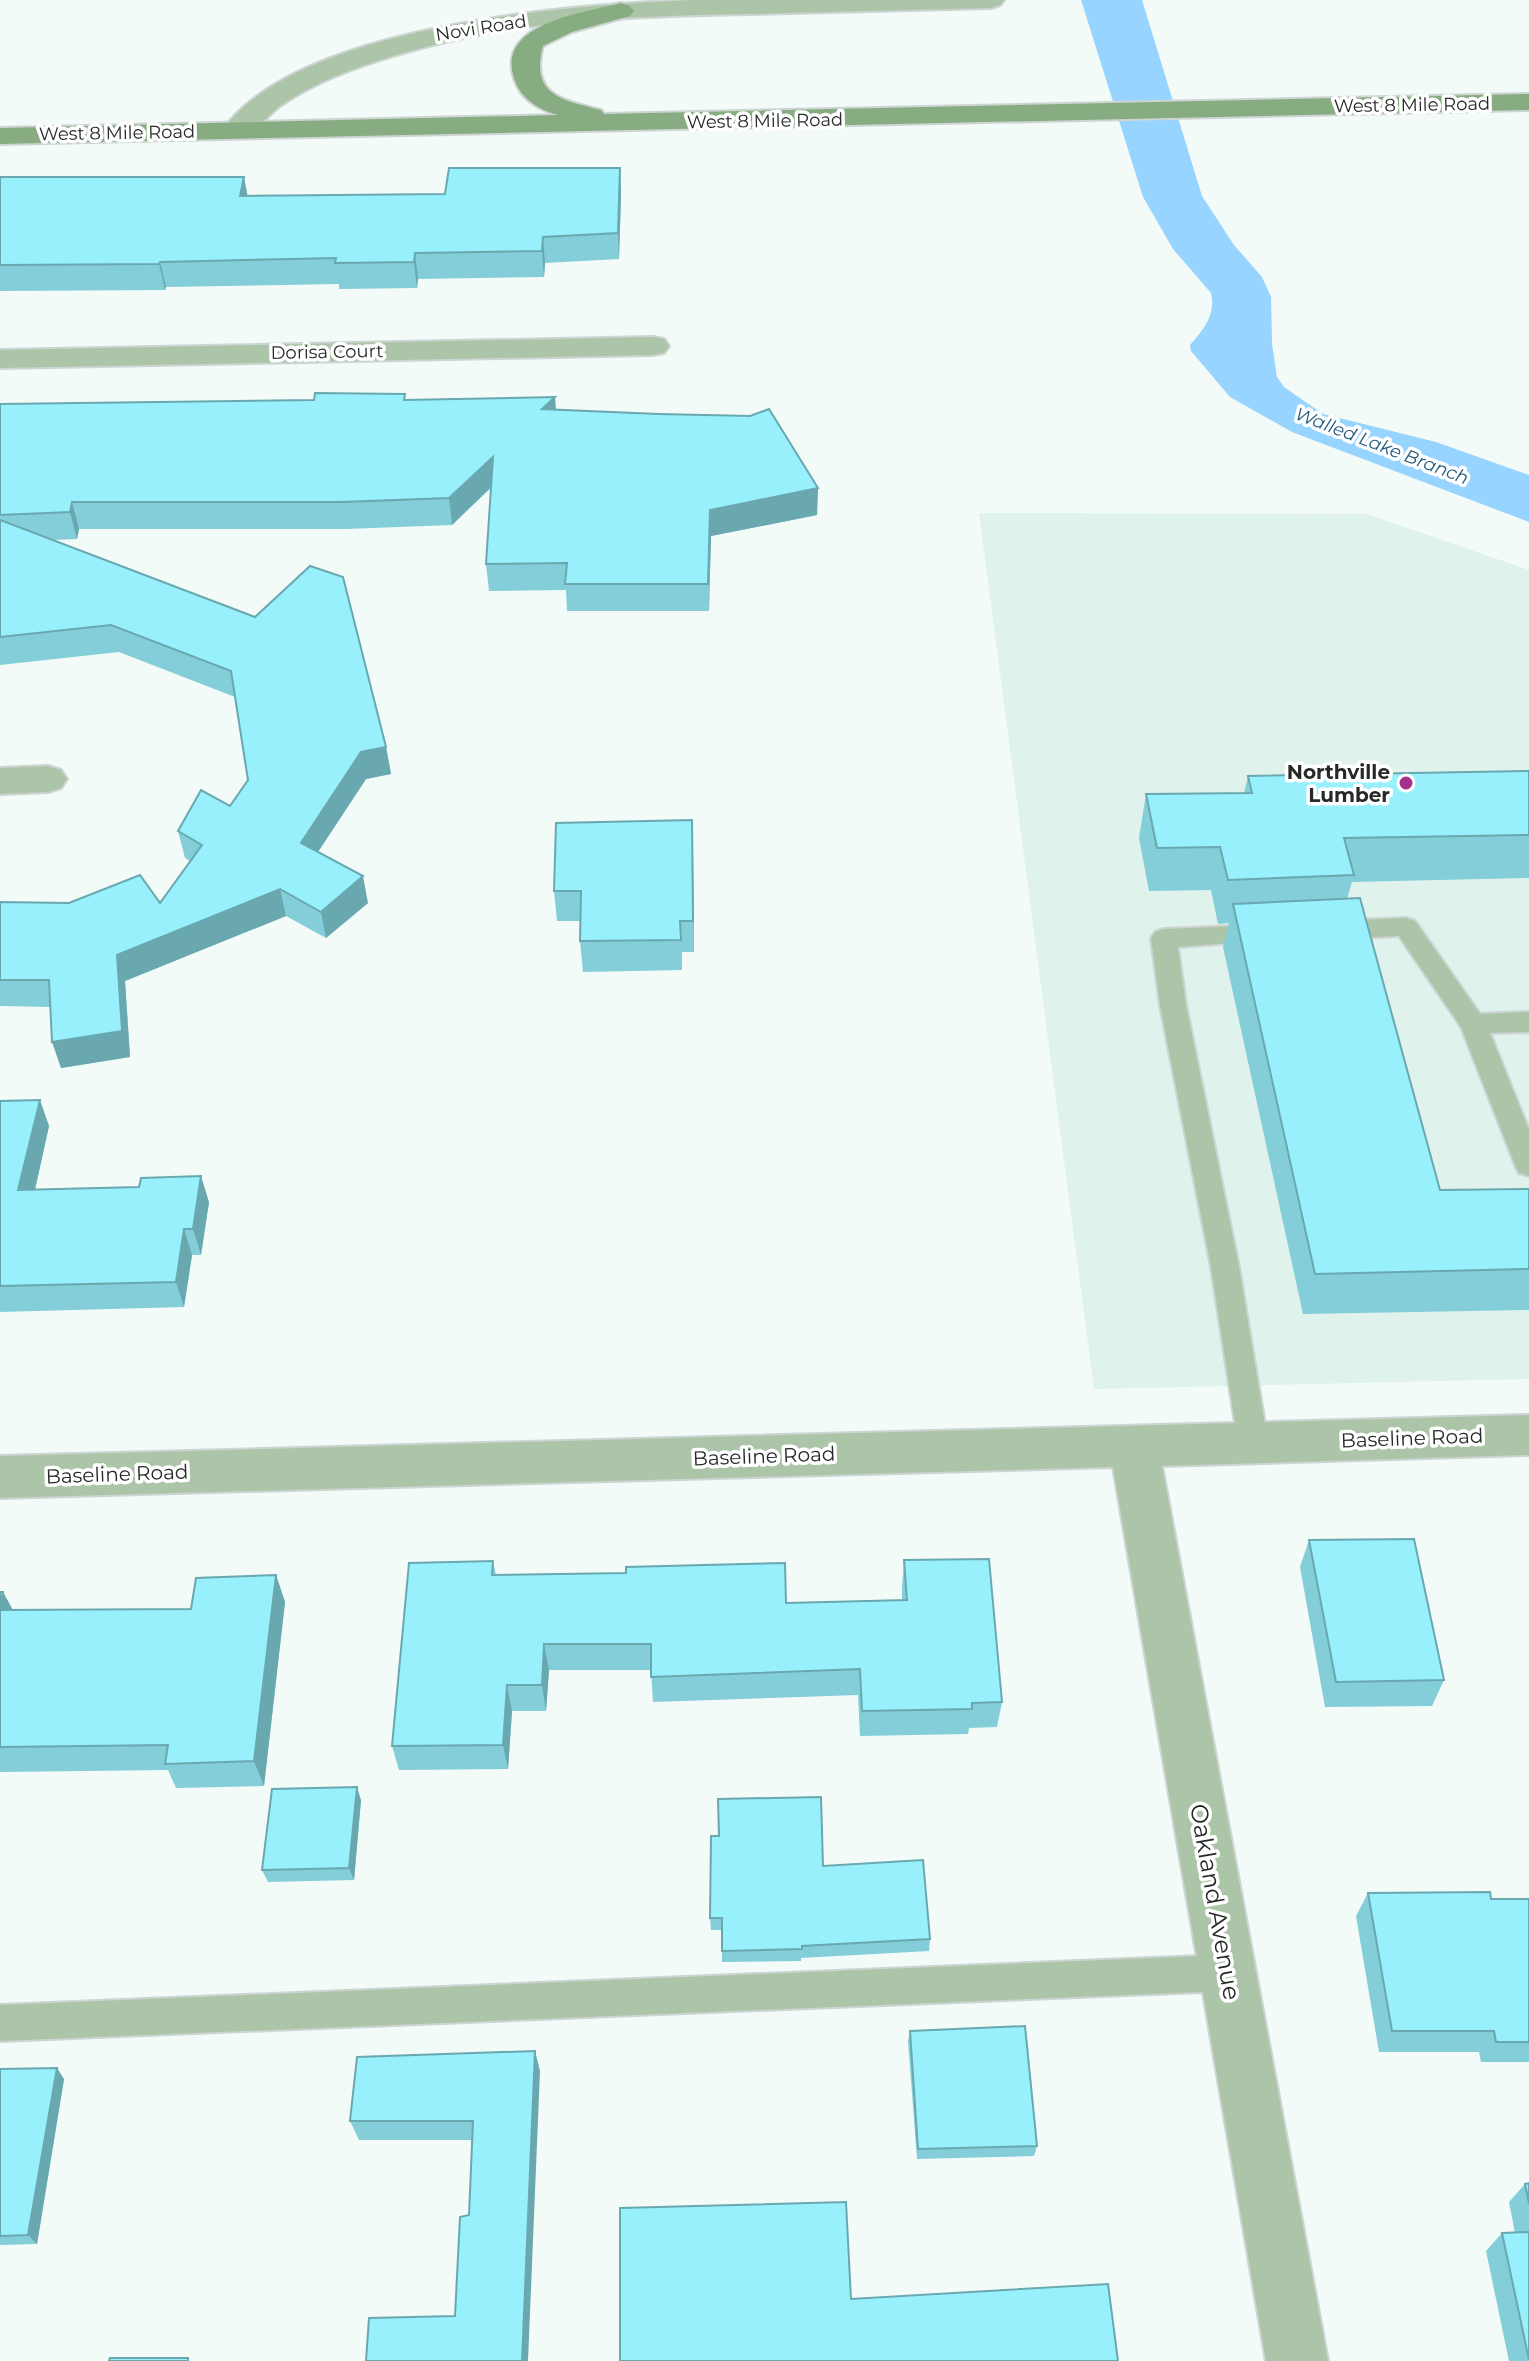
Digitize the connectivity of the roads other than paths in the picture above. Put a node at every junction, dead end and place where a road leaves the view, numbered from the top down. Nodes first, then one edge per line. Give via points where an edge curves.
1 (991, 0) edge
2 (621, 11) junction
3 (1529, 102) edge
4 (621, 124) junction
5 (236, 131) junction
6 (0, 136) edge
7 (653, 346) dead end
8 (0, 359) edge
9 (48, 779) dead end
10 (0, 781) edge
11 (1529, 1022) edge
12 (1473, 1024) junction
13 (1529, 1165) edge
14 (1529, 1435) edge
15 (1253, 1443) junction
16 (1134, 1446) junction
17 (0, 1477) edge
18 (1227, 1973) junction
19 (0, 2023) edge
20 (1297, 2360) edge

1 - 2 street, Novi Road
2 - 4 main road via 563,26 531,42 523,64 527,86 552,106
2 - 5 street, Novi Road via 446,31 375,52 289,87
3 - 4 main road, West 8 Mile Road
4 - 5 main road, West 8 Mile Road
5 - 6 main road, West 8 Mile Road
7 - 8 street, Dorisa Court
9 - 10 street
11 - 12 lane
12 - 13 lane
12 - 15 lane via 1406,927 1164,938
14 - 15 street, Baseline Road
15 - 16 street, Baseline Road
16 - 17 street, Baseline Road
16 - 18 street, Oakland Avenue
18 - 19 lane
18 - 20 street, Oakland Avenue

